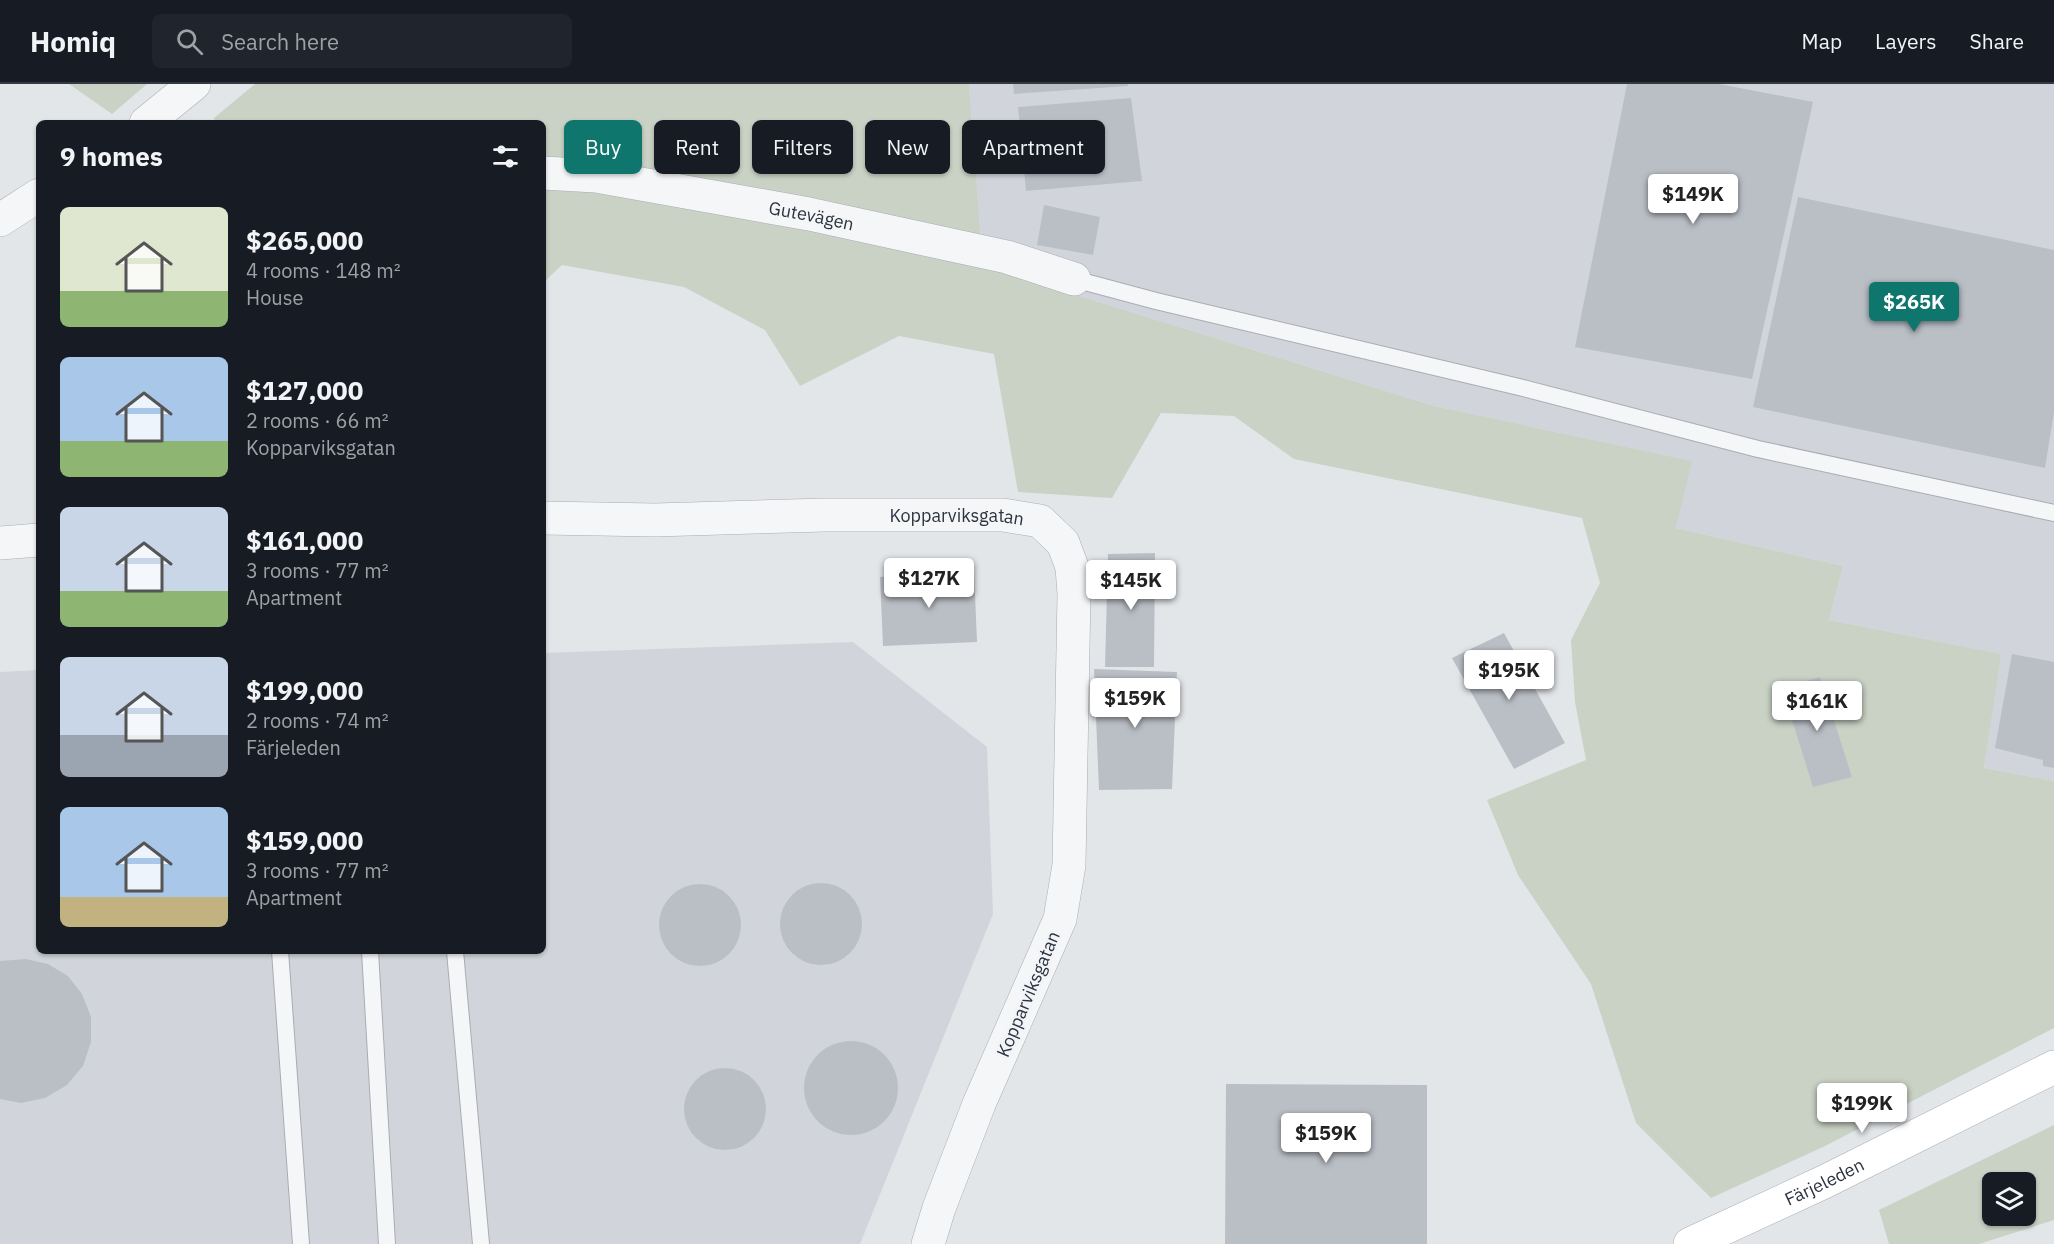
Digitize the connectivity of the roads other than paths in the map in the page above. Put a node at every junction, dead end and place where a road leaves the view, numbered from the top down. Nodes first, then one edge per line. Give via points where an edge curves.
1 (194, 84) edge
2 (150, 120) edge
3 (546, 173) edge
4 (36, 197) edge
5 (0, 220) edge
6 (1074, 279) joint
7 (2054, 513) edge
8 (546, 518) edge
9 (36, 540) edge
10 (0, 543) edge
11 (280, 954) edge
12 (370, 954) edge
13 (455, 954) edge
14 (2054, 1067) edge
15 (301, 1244) edge
16 (387, 1244) edge
17 (481, 1244) edge
18 (928, 1244) edge
19 (1690, 1244) edge

1 - 2 street
3 - 6 street, Gutevägen via 596,176 809,214 1007,257
4 - 5 street
6 - 7 lane via 1758,449
8 - 18 street, Kopparviksgatan via 1003,515 1040,521 1063,543 1072,567 1074,594 1069,866 1060,919 979,1104
9 - 10 street
11 - 15 lane
12 - 16 lane
13 - 17 lane
14 - 19 main road, Färjeleden

